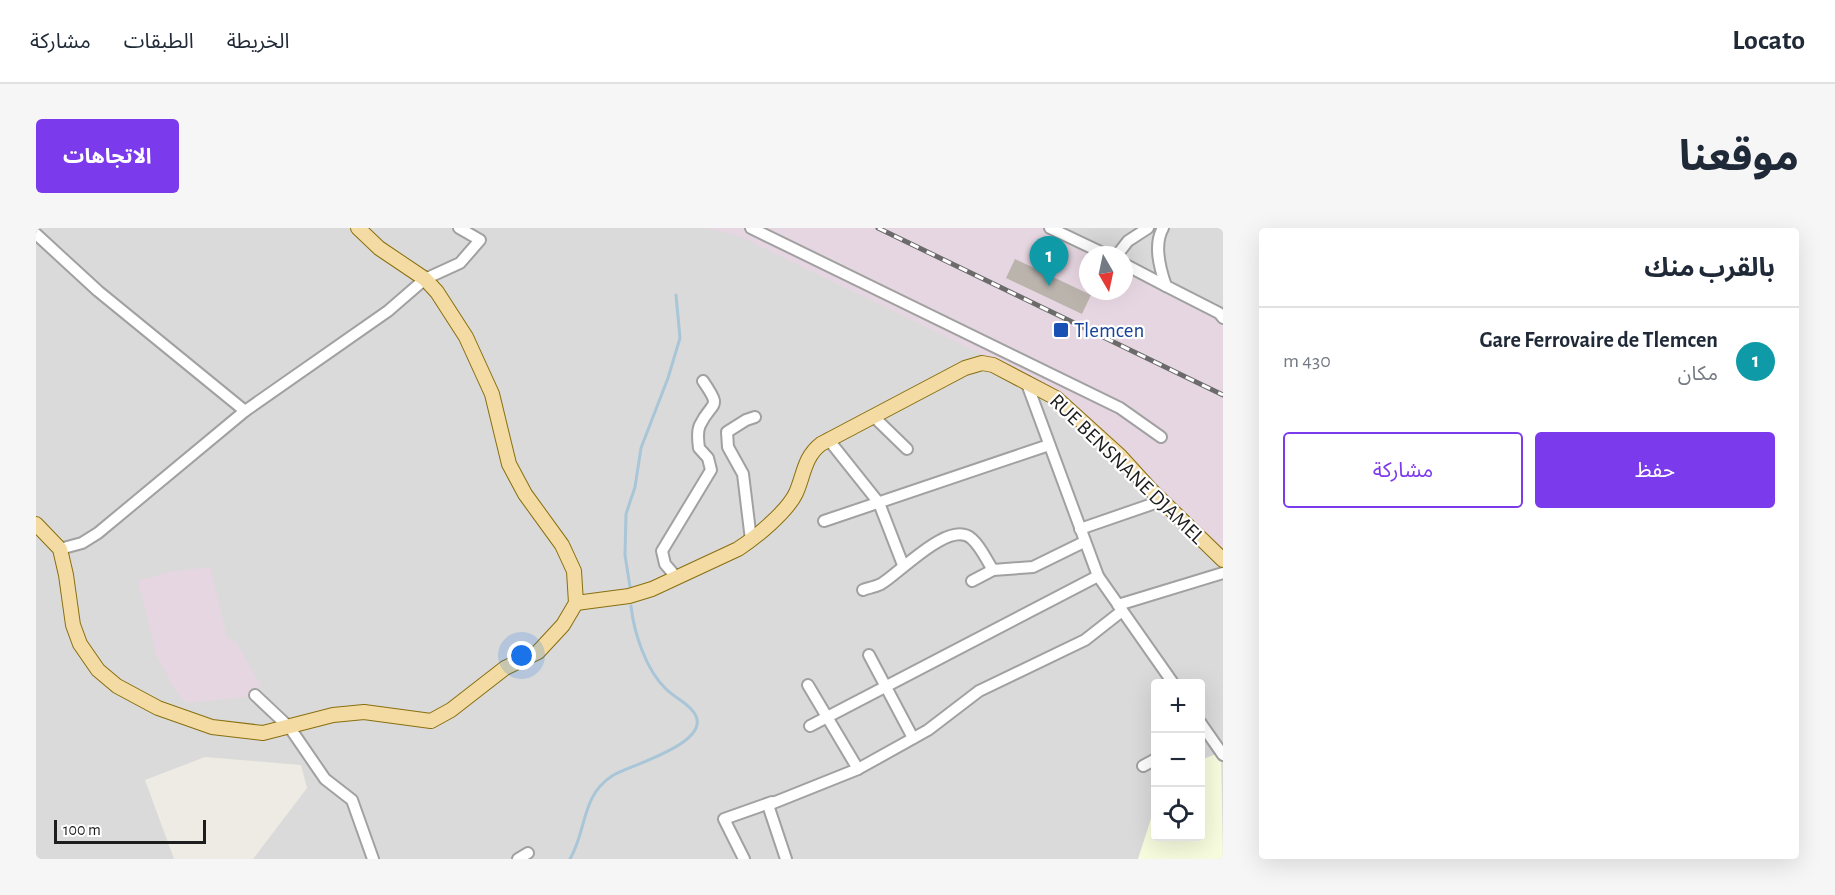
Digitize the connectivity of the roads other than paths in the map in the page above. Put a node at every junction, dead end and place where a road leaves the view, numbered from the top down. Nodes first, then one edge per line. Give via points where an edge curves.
1 (358, 228) edge
2 (459, 228) edge
3 (751, 228) edge
4 (1050, 228) edge
5 (1148, 228) edge
6 (1163, 228) edge
7 (36, 234) edge
8 (1088, 246) edge
9 (1124, 246) edge
10 (1133, 269) edge
11 (425, 279) junction
12 (1166, 286) junction
13 (1223, 318) edge
14 (703, 381) dead end
15 (1026, 381) junction
16 (245, 411) junction
17 (756, 417) dead end
18 (874, 417) junction
19 (1161, 437) dead end
20 (828, 439) junction
21 (1049, 445) junction
22 (907, 449) dead end
23 (1161, 501) junction
24 (879, 503) junction
25 (825, 521) dead end
26 (36, 525) edge
27 (1080, 529) junction
28 (751, 540) junction
29 (1084, 542) junction
30 (60, 549) junction
31 (1223, 560) edge
32 (903, 565) junction
33 (993, 570) junction
34 (1223, 573) edge
35 (1098, 576) junction
36 (677, 578) junction
37 (972, 581) dead end
38 (863, 590) dead end
39 (576, 603) junction
40 (1120, 608) junction
41 (869, 655) dead end
42 (1170, 679) edge
43 (808, 685) dead end
44 (886, 688) junction
45 (255, 695) dead end
46 (827, 718) junction
47 (810, 726) dead end
48 (290, 728) junction
49 (1205, 733) edge
50 (913, 738) junction
51 (1223, 755) edge
52 (1151, 761) edge
53 (1143, 766) dead end
54 (858, 769) junction
55 (778, 800) junction
56 (373, 859) edge
57 (744, 859) edge
58 (786, 859) edge

1 - 11 main road via 379,248
2 - 11 street via 480,240 460,263
3 - 19 street via 1120,408
4 - 8 street
5 - 9 street
6 - 12 street via 1159,267
7 - 16 street via 98,291
10 - 12 street
11 - 16 street via 388,310
11 - 39 main road via 466,337 492,394 509,464 525,494 562,544 574,571
12 - 13 street
14 - 36 street via 714,398 714,406 698,426 699,448 708,458 711,470 662,551 665,564
15 - 18 main road, RUE BENSNANE DJAMEL via 993,365 972,365
15 - 21 street
15 - 23 main road, RUE BENSNANE DJAMEL via 1056,398 1120,456
16 - 30 street via 98,533 82,543
17 - 28 street via 728,432 728,447 743,474
18 - 20 main road, RUE BENSNANE DJAMEL
18 - 22 street
20 - 24 street
20 - 28 main road, RUE BENSNANE DJAMEL via 810,454 787,506
21 - 24 street
21 - 27 street
23 - 27 street
23 - 31 main road, RUE BENSNANE DJAMEL
24 - 25 street
24 - 32 street
26 - 30 main road
27 - 29 street
28 - 36 main road, RUE BENSNANE DJAMEL
29 - 33 street via 1033,567
29 - 35 street
30 - 48 main road via 73,626 80,644 98,670 117,686 158,708 212,727 262,733
32 - 33 street via 945,538 960,534 972,538
32 - 38 street via 881,584
33 - 37 street
34 - 40 street
35 - 40 street
35 - 44 street
36 - 39 main road, RUE BENSNANE DJAMEL via 629,596
39 - 48 main road via 563,625 538,652 505,668 451,710 430,721 364,712 333,715
40 - 42 street
40 - 50 street via 1085,639 979,691
41 - 44 street
43 - 46 street
44 - 46 street
44 - 50 street
45 - 48 street
46 - 47 street
46 - 54 street
48 - 56 street via 325,779 352,800
49 - 51 street
50 - 54 street
52 - 53 street
54 - 55 street
55 - 57 street via 724,819
55 - 58 street via 768,805

